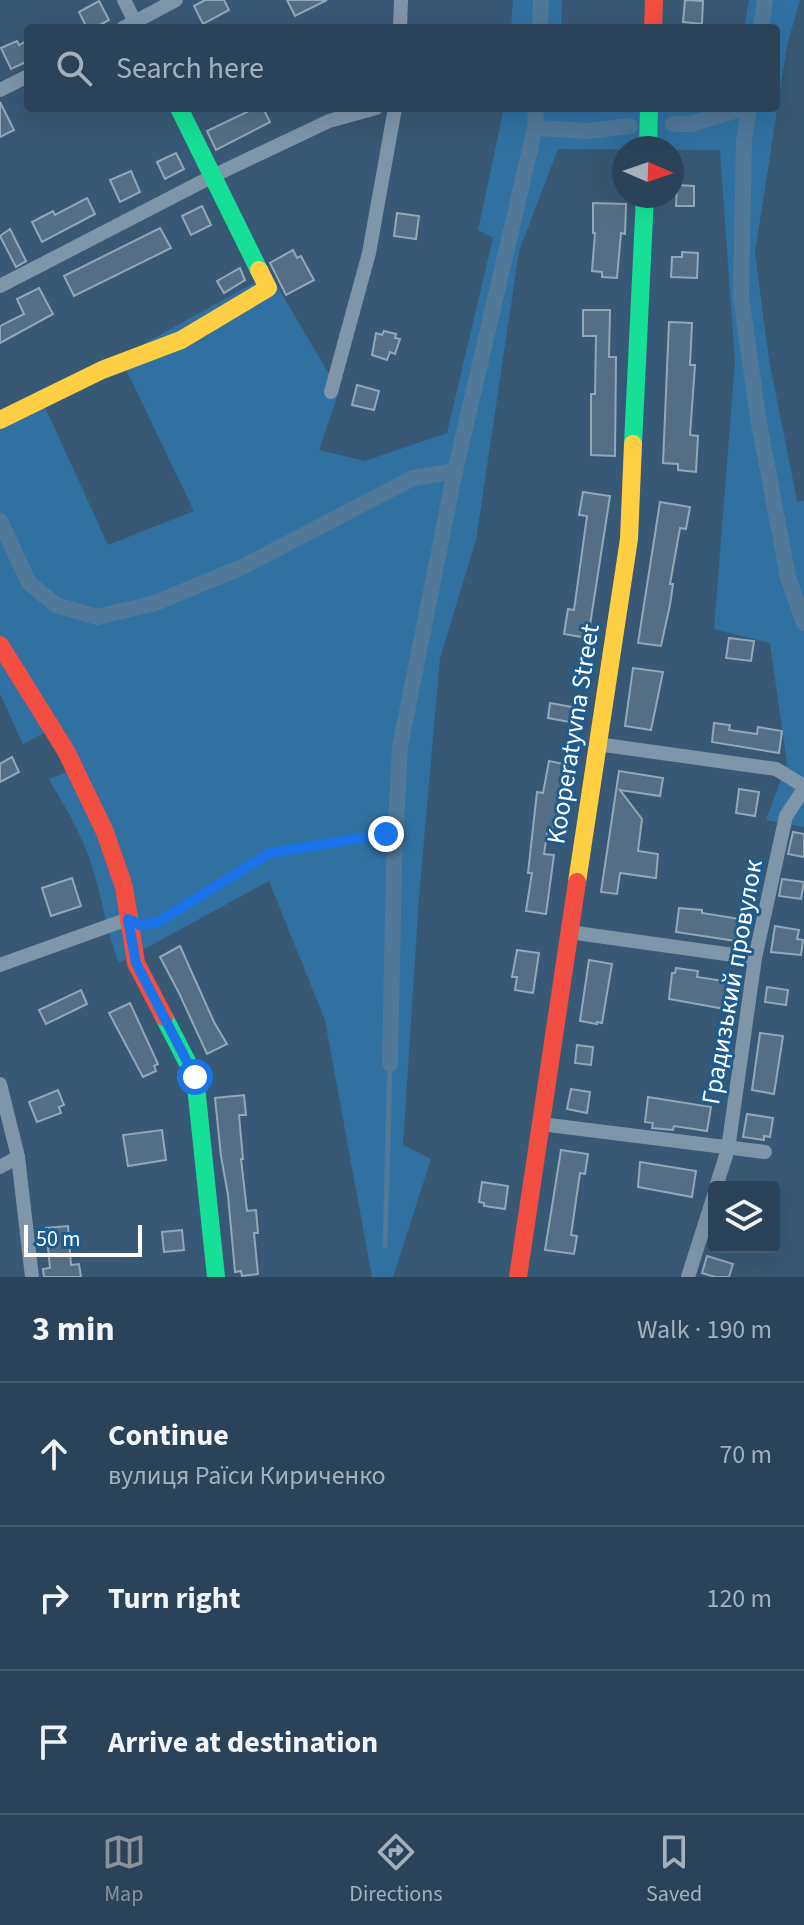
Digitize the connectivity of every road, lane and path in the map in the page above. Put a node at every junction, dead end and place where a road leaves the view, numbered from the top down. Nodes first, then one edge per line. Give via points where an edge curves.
1 (124, 0) edge
2 (176, 0) edge
3 (401, 0) edge
4 (654, 0) edge
5 (131, 24) edge
6 (135, 24) edge
7 (400, 24) edge
8 (653, 24) edge
9 (24, 78) edge
10 (0, 90) edge
11 (181, 112) edge
12 (362, 112) edge
13 (394, 112) edge
14 (649, 112) edge
15 (648, 136) edge
16 (213, 176) junction
17 (644, 208) edge
18 (0, 286) edge
19 (331, 392) dead end
20 (0, 420) edge
21 (1, 651) edge
22 (597, 744) junction
23 (804, 787) edge
24 (386, 834) dead end
25 (128, 919) junction
26 (569, 932) junction
27 (755, 958) junction
28 (0, 965) edge
29 (0, 1084) edge
30 (541, 1124) junction
31 (728, 1149) junction
32 (765, 1152) dead end
33 (18, 1157) junction
34 (0, 1167) edge
35 (718, 1181) edge
36 (708, 1214) edge
37 (32, 1277) edge
38 (216, 1277) edge
39 (518, 1277) edge
40 (688, 1277) edge

1 - 5 street
2 - 6 street
3 - 7 street
4 - 8 street
9 - 10 street
11 - 16 street
12 - 16 street via 329,121
13 - 19 street via 369,253
14 - 15 street
16 - 18 street
16 - 20 street via 268,288 181,340 102,370
17 - 22 street, Kooperatyvna Street via 629,539
21 - 25 street via 66,751 105,832 124,887
22 - 23 street via 776,769
22 - 26 street, Kooperatyvna Street
23 - 27 street, Градизький провулок via 786,816
24 - 25 path via 270,853 158,922 140,925
25 - 28 street
25 - 38 street via 136,963 195,1077
26 - 27 street
26 - 30 street, Kooperatyvna Street
27 - 31 street, Градизький провулок
29 - 33 street
30 - 31 street
30 - 39 street, Kooperatyvna Street
31 - 32 street
31 - 35 street, Градизький провулок
33 - 34 street
33 - 37 street
36 - 40 street

